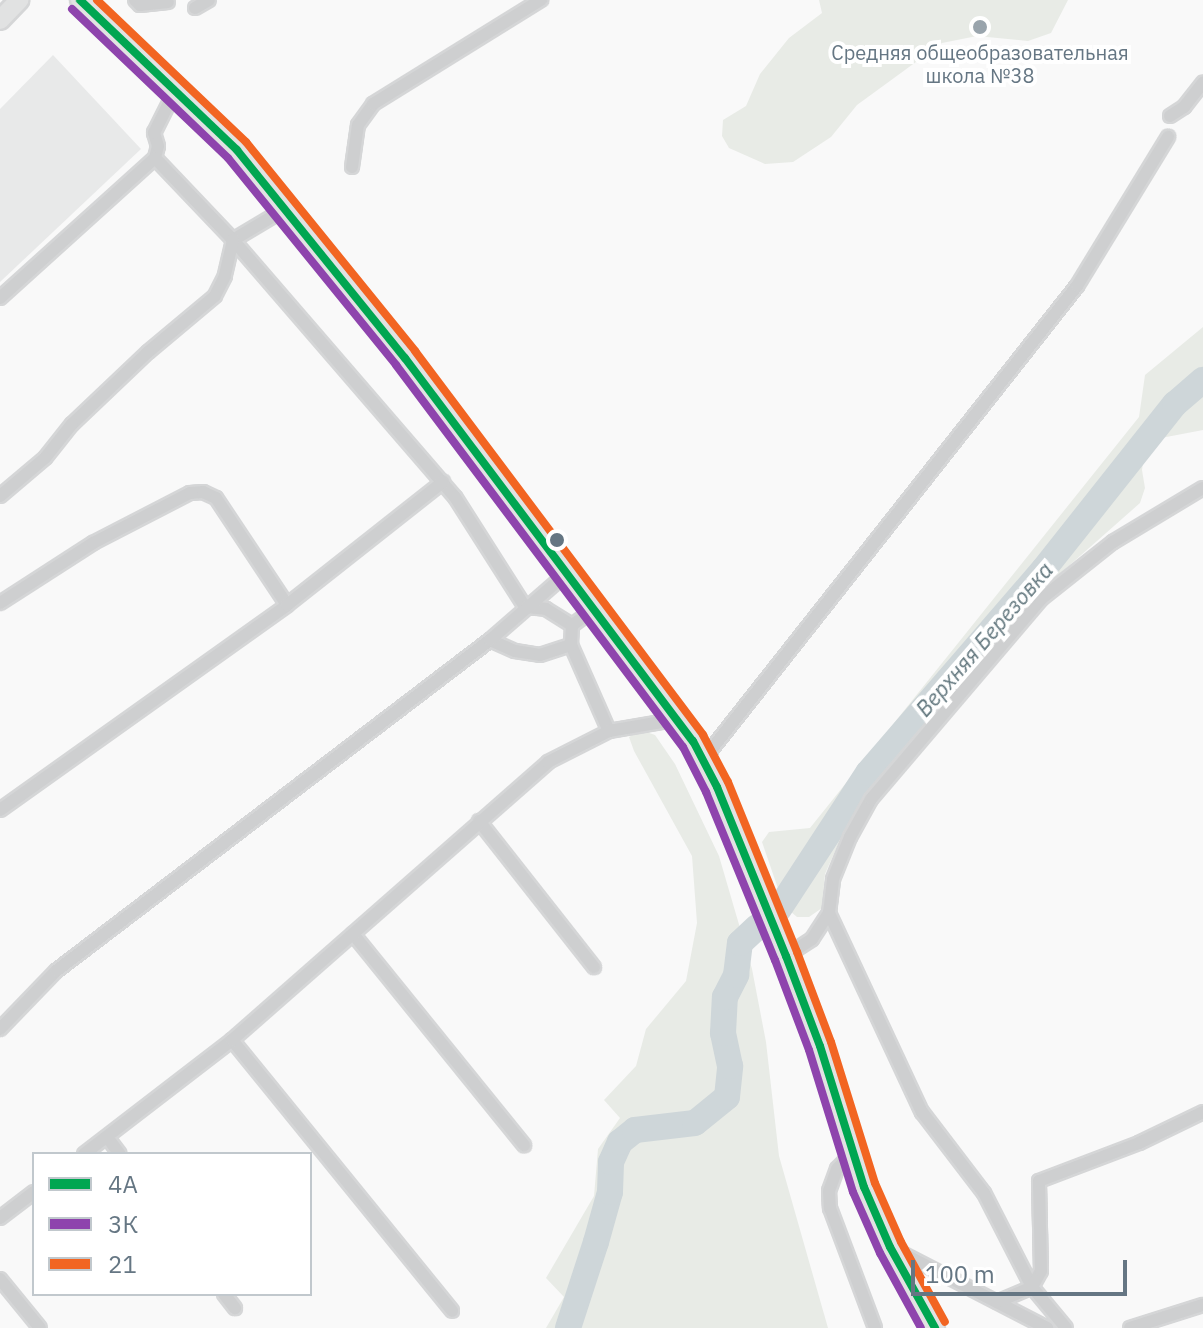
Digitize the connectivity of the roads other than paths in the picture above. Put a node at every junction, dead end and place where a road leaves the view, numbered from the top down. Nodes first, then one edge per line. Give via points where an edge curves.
1 (19, 0) edge
2 (80, 0) edge
3 (135, 0) edge
4 (209, 0) edge
5 (541, 0) edge
6 (168, 2) dead end
7 (195, 8) dead end
8 (0, 20) edge
9 (1203, 83) edge
10 (176, 89) junction
11 (1170, 116) dead end
12 (1168, 137) dead end
13 (155, 158) junction
14 (352, 167) dead end
15 (285, 209) junction
16 (233, 240) junction
17 (0, 298) edge
18 (443, 482) junction
19 (1203, 488) edge
20 (0, 496) edge
21 (566, 574) junction
22 (0, 603) edge
23 (287, 605) junction
24 (525, 607) junction
25 (593, 610) junction
26 (572, 625) junction
27 (490, 640) junction
28 (571, 645) junction
29 (679, 719) junction
30 (609, 731) junction
31 (703, 760) junction
32 (0, 810) edge
33 (479, 821) junction
34 (829, 913) junction
35 (353, 934) junction
36 (786, 956) junction
37 (594, 967) dead end
38 (0, 1029) edge
39 (232, 1040) junction
40 (1203, 1112) edge
41 (107, 1137) junction
42 (524, 1145) dead end
43 (87, 1152) edge
44 (118, 1152) edge
45 (852, 1154) junction
46 (32, 1194) edge
47 (0, 1218) edge
48 (890, 1247) junction
49 (0, 1279) edge
50 (1032, 1287) junction
51 (226, 1296) edge
52 (997, 1302) junction
53 (1203, 1305) edge
54 (235, 1308) dead end
55 (452, 1311) dead end
56 (40, 1328) edge
57 (875, 1328) edge
58 (935, 1328) edge
59 (1047, 1328) edge
60 (1066, 1328) edge
61 (1130, 1328) edge

1 - 8 main road
2 - 10 main road
3 - 6 street via 140,5
4 - 7 street
5 - 14 street via 373,104 358,125
9 - 11 street
10 - 13 street via 154,133
10 - 15 main road via 237,150
12 - 31 street via 1077,286
13 - 16 street
13 - 17 street
15 - 16 street
15 - 21 main road via 405,358
16 - 18 street
16 - 20 street via 215,296 137,362 72,424 45,458
18 - 23 street
18 - 24 street
19 - 34 street via 1113,542 1041,599 871,799 833,879
21 - 24 street
21 - 25 main road
22 - 23 street via 93,543 190,493 203,492 216,498
23 - 32 street
24 - 26 street via 546,609
24 - 27 street
25 - 26 street
25 - 29 main road
26 - 28 street
27 - 28 street via 540,655
27 - 38 street via 56,971
28 - 30 street
29 - 30 street
29 - 31 main road
30 - 33 street via 548,762
31 - 36 main road
33 - 35 street
33 - 37 street
34 - 36 street via 812,939
34 - 50 street via 922,1112 984,1193
35 - 39 street
35 - 42 street
36 - 45 main road
39 - 41 street
39 - 55 street
40 - 50 street via 1039,1181 1041,1271
41 - 43 street
41 - 44 street
45 - 48 main road
45 - 57 street via 837,1169 830,1208
46 - 47 street
48 - 52 street
48 - 58 main road
49 - 56 street
50 - 52 street
50 - 60 street
51 - 54 street
52 - 59 street
53 - 61 street

